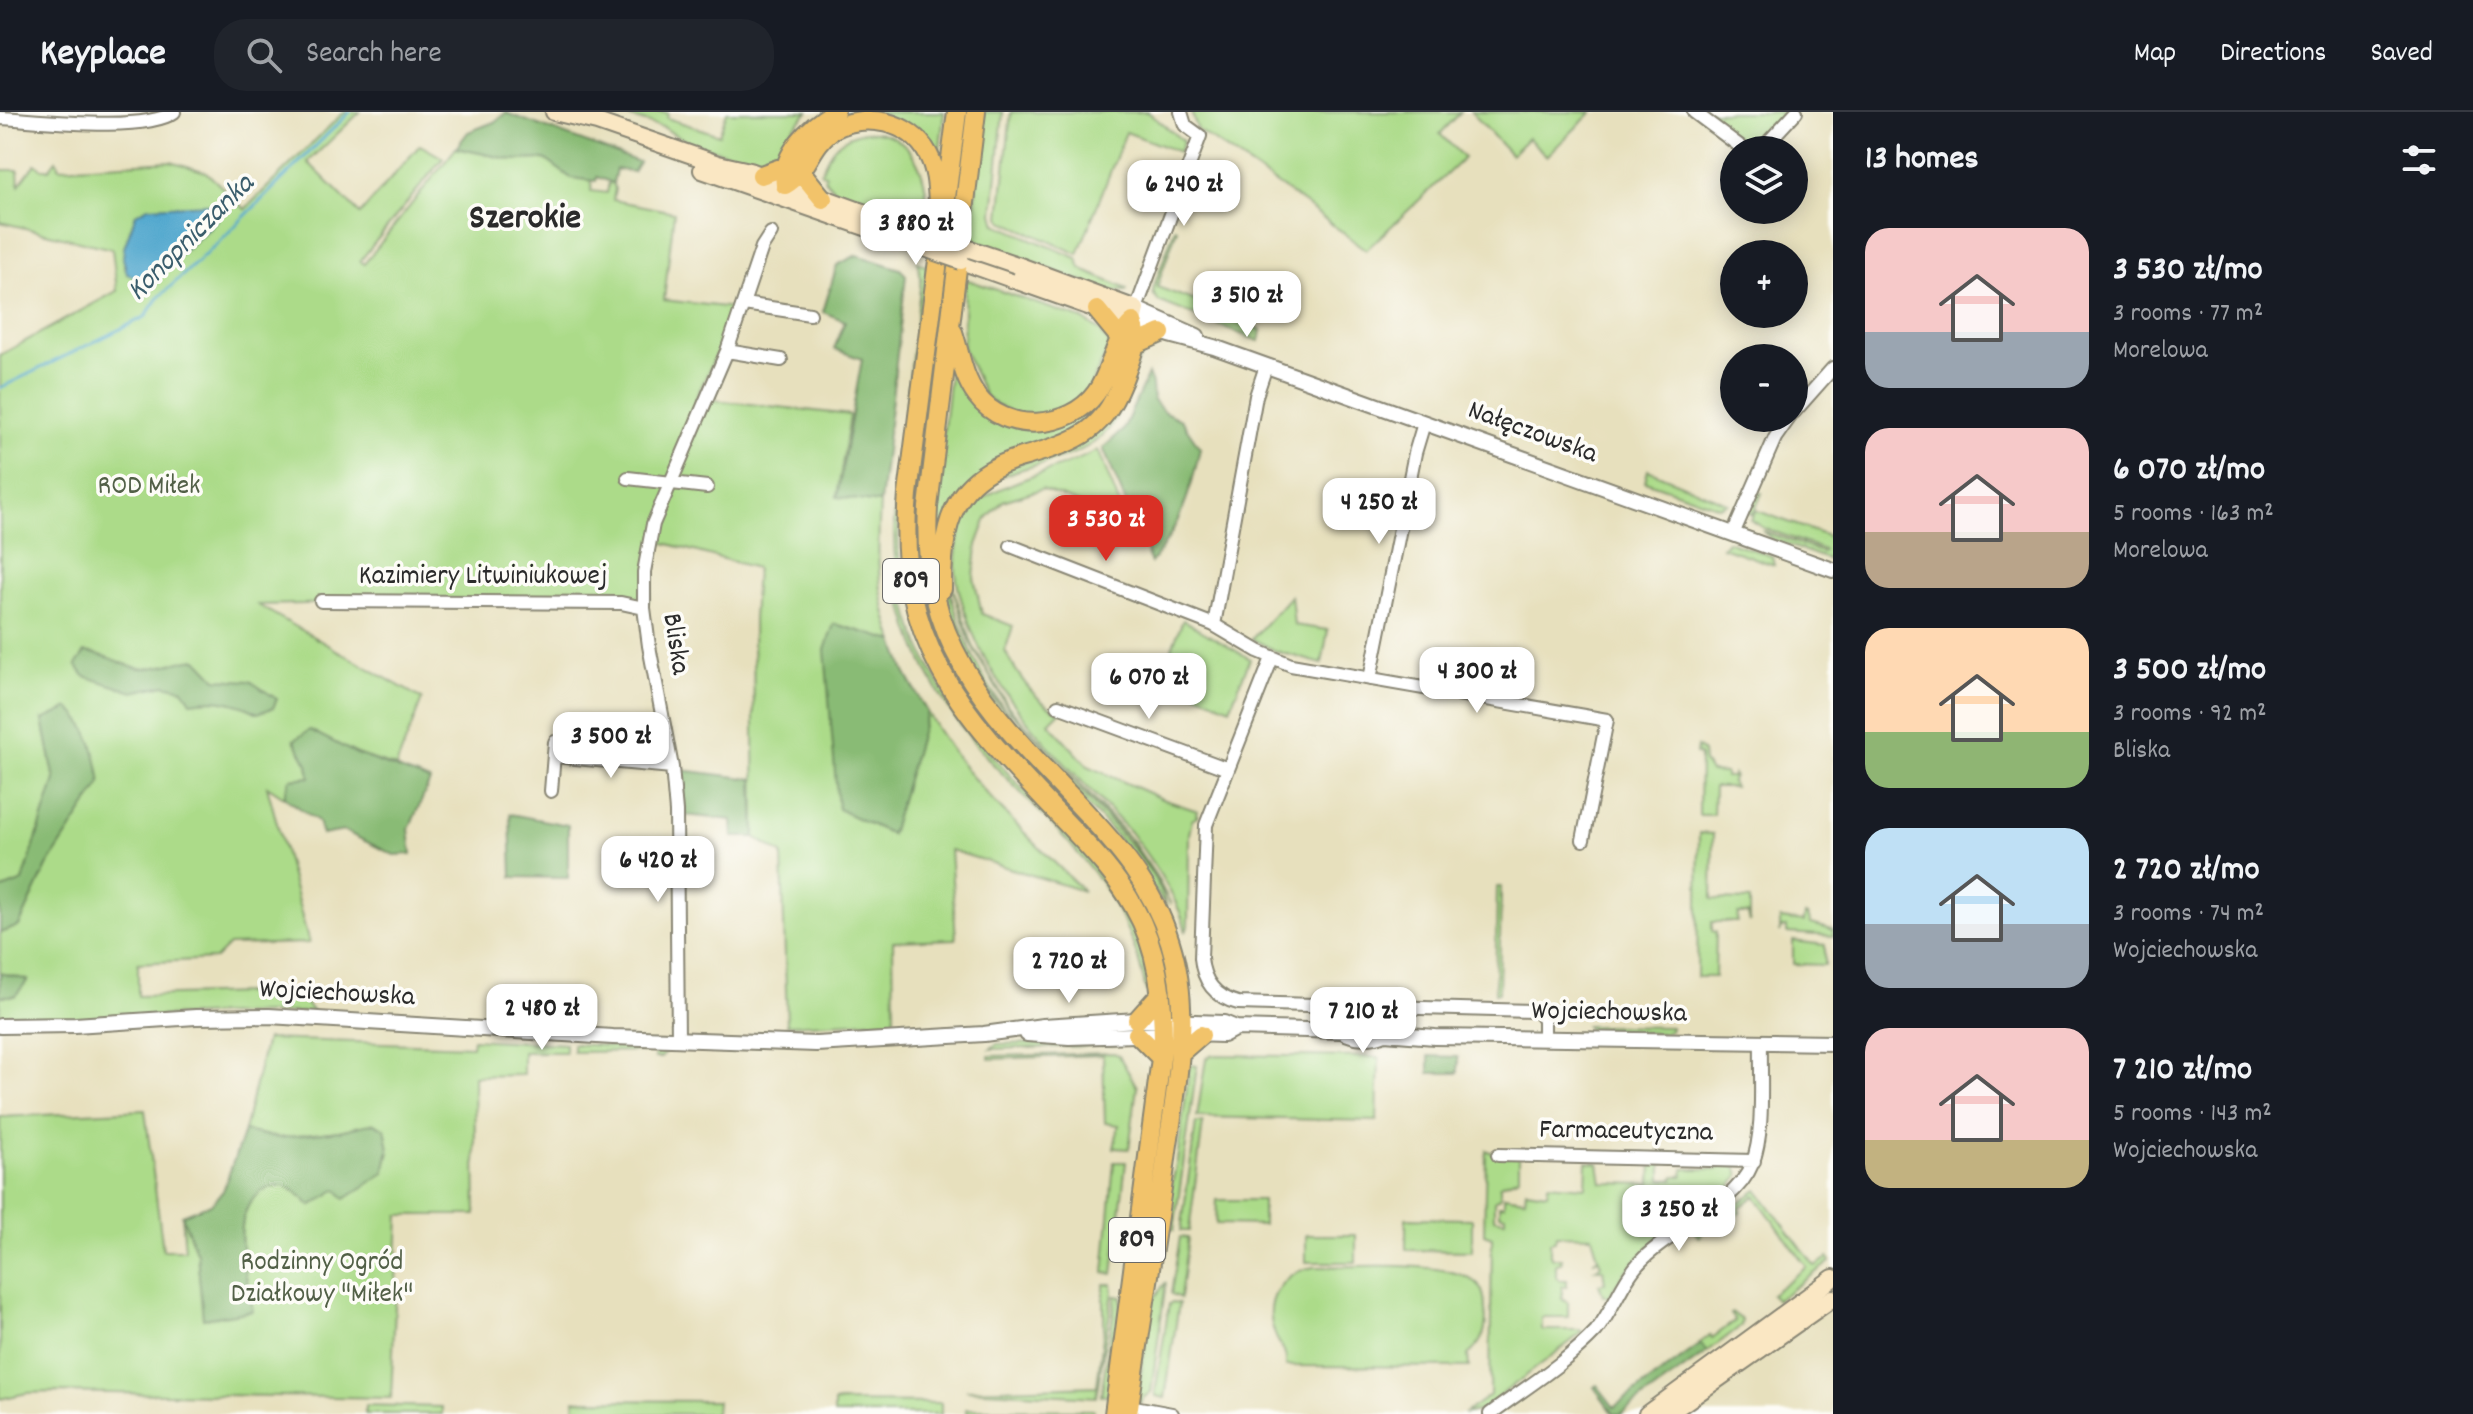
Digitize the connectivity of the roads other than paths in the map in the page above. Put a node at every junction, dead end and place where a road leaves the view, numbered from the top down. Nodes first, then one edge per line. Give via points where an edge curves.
1 (174, 112) edge
2 (835, 112) edge
3 (957, 112) edge
4 (976, 112) edge
5 (1181, 112) edge
6 (1694, 112) edge
7 (1796, 112) edge
8 (561, 115) edge
9 (0, 118) edge
10 (1726, 136) edge
11 (1774, 136) edge
12 (761, 175) joint
13 (788, 181) junction
14 (823, 199) joint
15 (886, 228) junction
16 (942, 228) junction
17 (771, 233) dead end
18 (1015, 272) junction
19 (744, 304) junction
20 (1097, 310) junction
21 (810, 314) dead end
22 (1134, 316) junction
23 (950, 322) junction
24 (1161, 333) junction
25 (1128, 341) junction
26 (1214, 347) junction
27 (727, 351) junction
28 (781, 360) dead end
29 (1266, 366) junction
30 (1833, 368) edge
31 (1808, 396) edge
32 (1424, 423) junction
33 (1778, 432) edge
34 (628, 478) dead end
35 (670, 482) junction
36 (707, 487) dead end
37 (1733, 534) junction
38 (1011, 546) dead end
39 (1833, 570) edge
40 (321, 601) dead end
41 (644, 608) junction
42 (941, 619) junction
43 (1214, 625) junction
44 (1272, 658) junction
45 (1370, 679) junction
46 (1058, 706) dead end
47 (555, 742) dead end
48 (554, 756) junction
49 (672, 767) junction
50 (1228, 769) junction
51 (551, 791) dead end
52 (1583, 840) dead end
53 (1161, 993) junction
54 (0, 1026) edge
55 (1137, 1027) junction
56 (1236, 1028) junction
57 (1179, 1033) junction
58 (1544, 1038) junction
59 (678, 1040) junction
60 (1761, 1043) junction
61 (1833, 1043) edge
62 (1161, 1058) junction
63 (1498, 1155) dead end
64 (1754, 1161) junction
65 (1833, 1278) edge
66 (1833, 1298) edge
67 (1123, 1411) edge
68 (1172, 1414) edge
69 (1490, 1414) edge
70 (1647, 1414) edge
71 (1668, 1414) edge

1 - 9 street via 115,123
2 - 13 main road via 806,134
3 - 16 main road, 809
4 - 23 main road, 809
5 - 22 street via 1185,125 1200,136
6 - 10 street
7 - 11 street
8 - 12 main road, Nałęczowska
8 - 13 main road, Nałęczowska via 593,132
12 - 13 main road
13 - 14 main road
13 - 15 main road, Nałęczowska
13 - 16 main road via 841,125 860,119 892,122 915,137 929,156
14 - 15 main road, Nałęczowska
15 - 18 main road, Nałęczowska, bridge
16 - 53 main road, 809 via 907,518 917,612 938,666 970,717 1125,891 1149,940
17 - 19 street, Bliska
18 - 20 main road, Nałęczowska
18 - 22 main road, Nałęczowska
19 - 21 street
19 - 27 street, Bliska
20 - 22 main road, Nałęczowska
20 - 25 main road
22 - 24 street, Nałęczowska
22 - 25 main road
22 - 26 street, Nałęczowska via 1166,321
23 - 25 main road via 977,397 998,414 1027,423 1063,418 1087,403
23 - 42 main road, 809 via 927,527
24 - 25 main road
24 - 26 street, Nałęczowska
25 - 42 main road via 1116,397 1095,426 1073,441 993,468 964,493 946,533
26 - 29 street, Nałęczowska
27 - 28 street
27 - 35 street, Bliska
29 - 32 street, Nałęczowska
29 - 43 street
30 - 31 street
32 - 37 street, Nałęczowska
32 - 45 street
33 - 37 street
34 - 35 street
35 - 36 street
35 - 41 street, Bliska via 649,541
37 - 39 street, Nałęczowska
38 - 43 street
40 - 41 street, Kazimiery Litwiniukowej via 621,603
41 - 49 street, Bliska
42 - 57 main road, 809 via 983,700 1113,841 1147,889 1174,955 1181,992
43 - 44 street
44 - 45 street
44 - 50 street
45 - 52 street via 1607,720
46 - 50 street
47 - 48 street
48 - 49 street
48 - 51 street
49 - 59 street, Bliska
50 - 58 street via 1203,837 1201,958 1216,993 1238,1003 1532,1011 1544,1020
53 - 55 main road
53 - 57 main road, 809
54 - 59 street, Wojciechowska via 261,1016
55 - 57 street, Wojciechowska
55 - 59 street, Wojciechowska via 1043,1026 816,1044
55 - 62 main road
56 - 57 street, Wojciechowska via 1223,1035
56 - 57 street, Wojciechowska via 1224,1023
56 - 58 street, Wojciechowska via 1342,1031 1365,1037 1385,1033
57 - 62 main road, 809
57 - 67 main road, 809 via 1157,1232
58 - 60 street, Wojciechowska
60 - 61 street, Wojciechowska
60 - 64 street
62 - 67 main road, 809
63 - 64 street, Farmaceutyczna
64 - 69 street via 1728,1196 1639,1262 1597,1329 1579,1347
65 - 70 main road
66 - 71 main road
67 - 68 street

